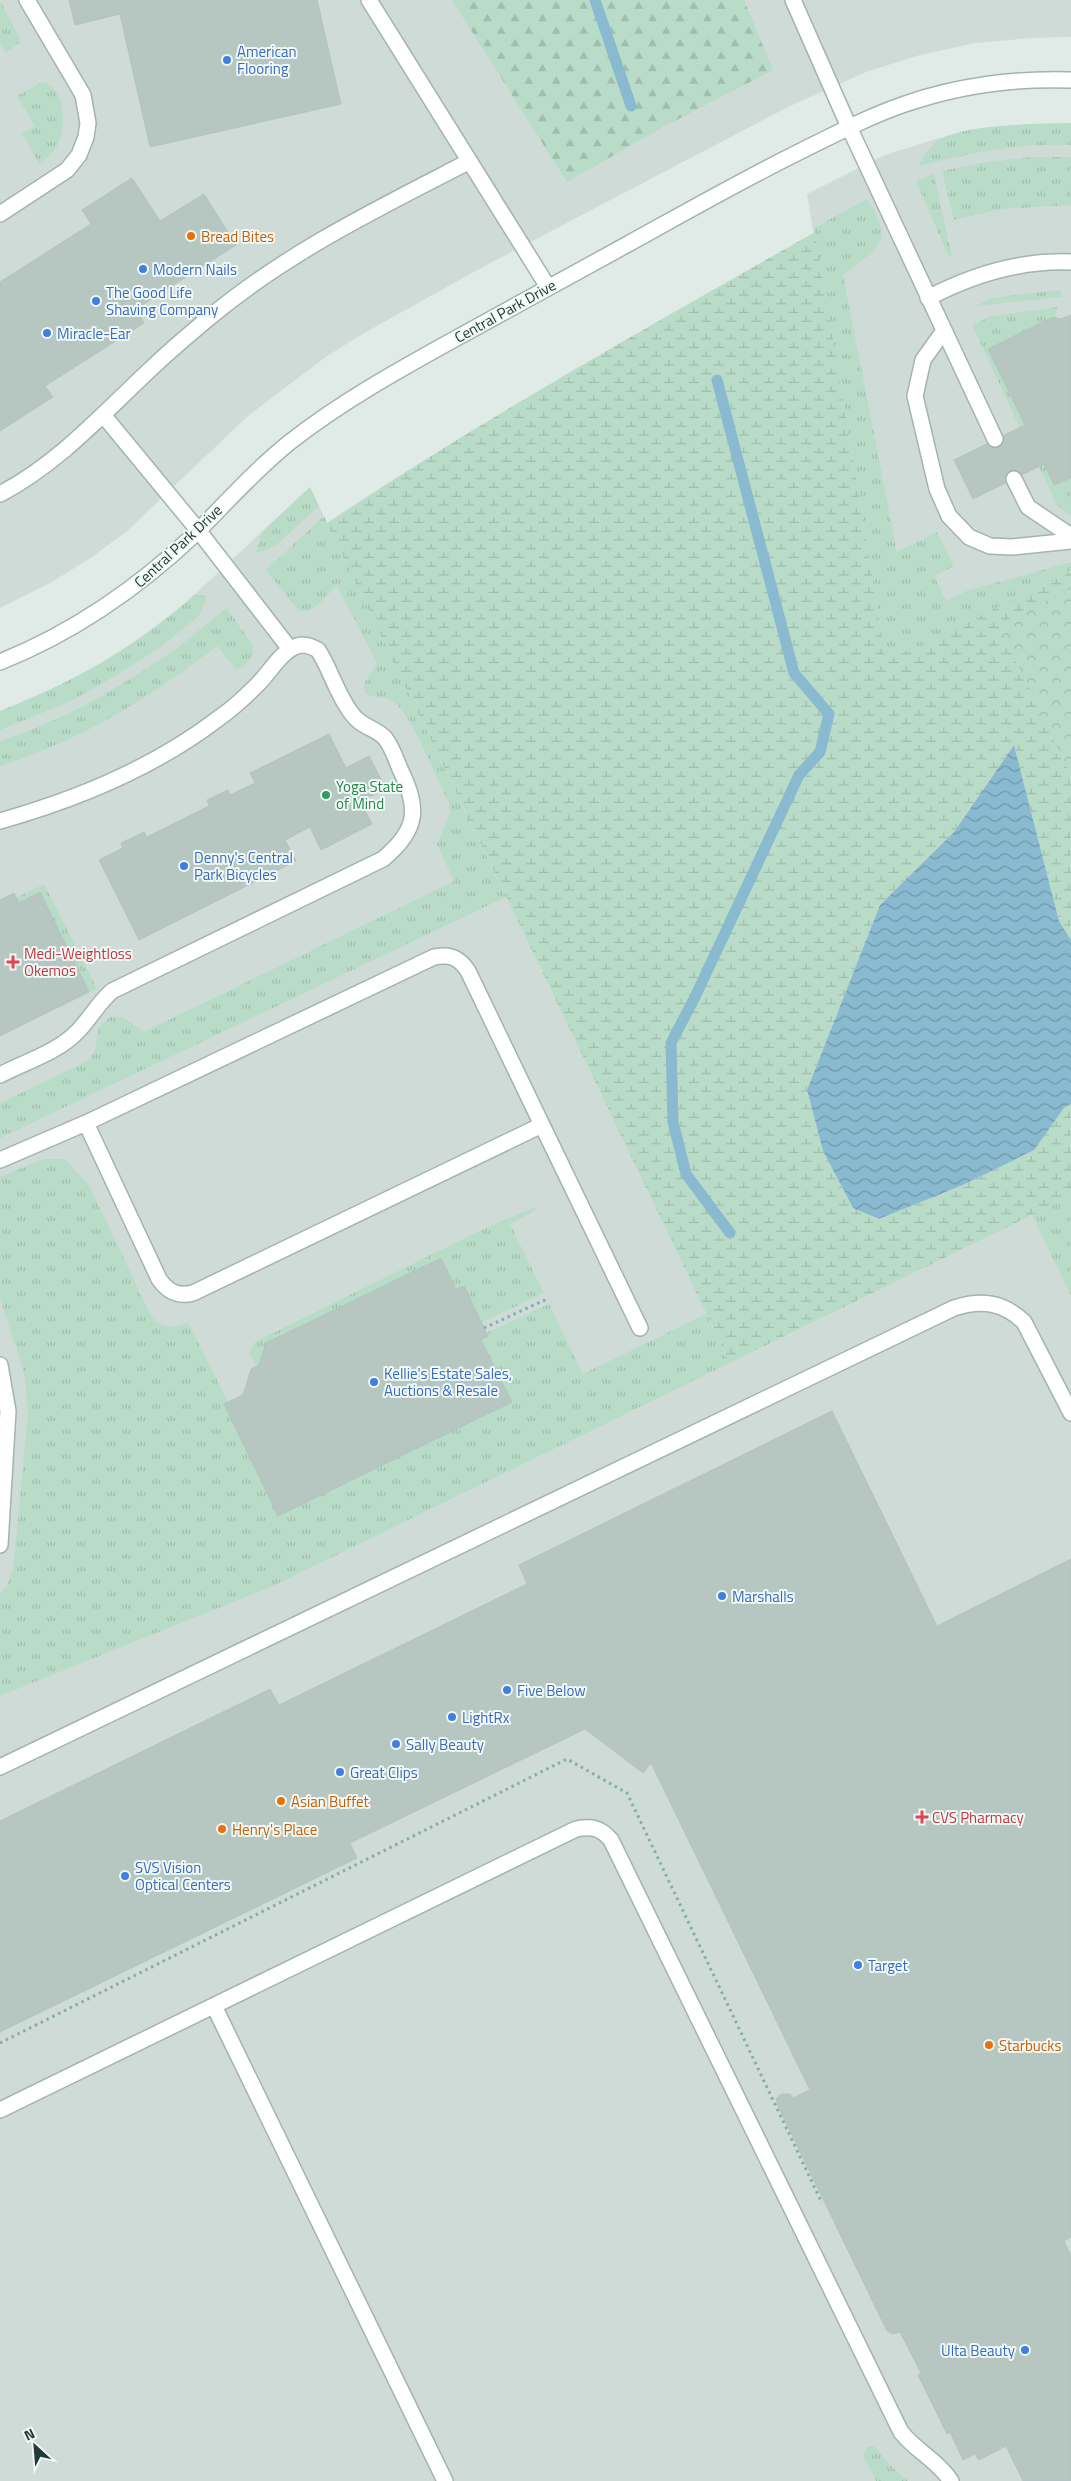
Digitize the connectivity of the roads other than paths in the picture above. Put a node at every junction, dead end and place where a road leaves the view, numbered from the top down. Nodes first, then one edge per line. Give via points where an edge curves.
1 (27, 0) edge
2 (369, 0) edge
3 (793, 0) edge
4 (1071, 80) edge
5 (848, 127) junction
6 (468, 162) junction
7 (0, 214) edge
8 (1071, 262) edge
9 (548, 287) junction
10 (928, 298) junction
11 (944, 332) junction
12 (104, 416) junction
13 (995, 439) dead end
14 (1014, 479) dead end
15 (0, 494) edge
16 (198, 530) junction
17 (1071, 536) edge
18 (1071, 541) edge
19 (290, 649) junction
20 (0, 662) edge
21 (0, 821) edge
22 (0, 1075) edge
23 (86, 1123) junction
24 (542, 1125) junction
25 (0, 1160) edge
26 (640, 1328) dead end
27 (0, 1365) edge
28 (1071, 1413) edge
29 (1, 1526) edge
30 (0, 1546) edge
31 (0, 1767) edge
32 (214, 2006) junction
33 (0, 2110) edge
34 (445, 2481) edge
35 (951, 2481) edge

1 - 7 street via 83,95 87,130 79,155 67,170
2 - 6 street
3 - 5 street
4 - 5 street, Central Park Drive via 1018,81 943,93 907,103
5 - 9 street, Central Park Drive
5 - 10 street
6 - 9 street
6 - 12 street via 322,238 266,275 156,364
8 - 10 street via 1015,266 976,277
9 - 16 street, Central Park Drive via 398,370 323,417 241,485
10 - 11 street
11 - 13 street
11 - 18 street via 923,360 915,396 937,489 949,516 969,536 990,546
12 - 15 street via 55,458
12 - 16 street
14 - 17 street via 1028,507
16 - 19 street
16 - 20 street, Central Park Drive via 120,598 76,626
19 - 21 street via 221,718 162,757 83,794
19 - 22 street via 304,645 318,650 349,712 358,722 386,740 412,795 411,822 406,834 383,859 112,991 68,1040
23 - 24 street via 444,955 463,963
23 - 24 street via 159,1279 166,1288 185,1295
23 - 25 street
24 - 26 street
27 - 29 street via 8,1411
28 - 31 street via 1024,1322 1000,1306 985,1302 969,1303
29 - 30 street
32 - 33 street
32 - 34 street
32 - 35 street via 576,1829 598,1829 611,1840 901,2432

